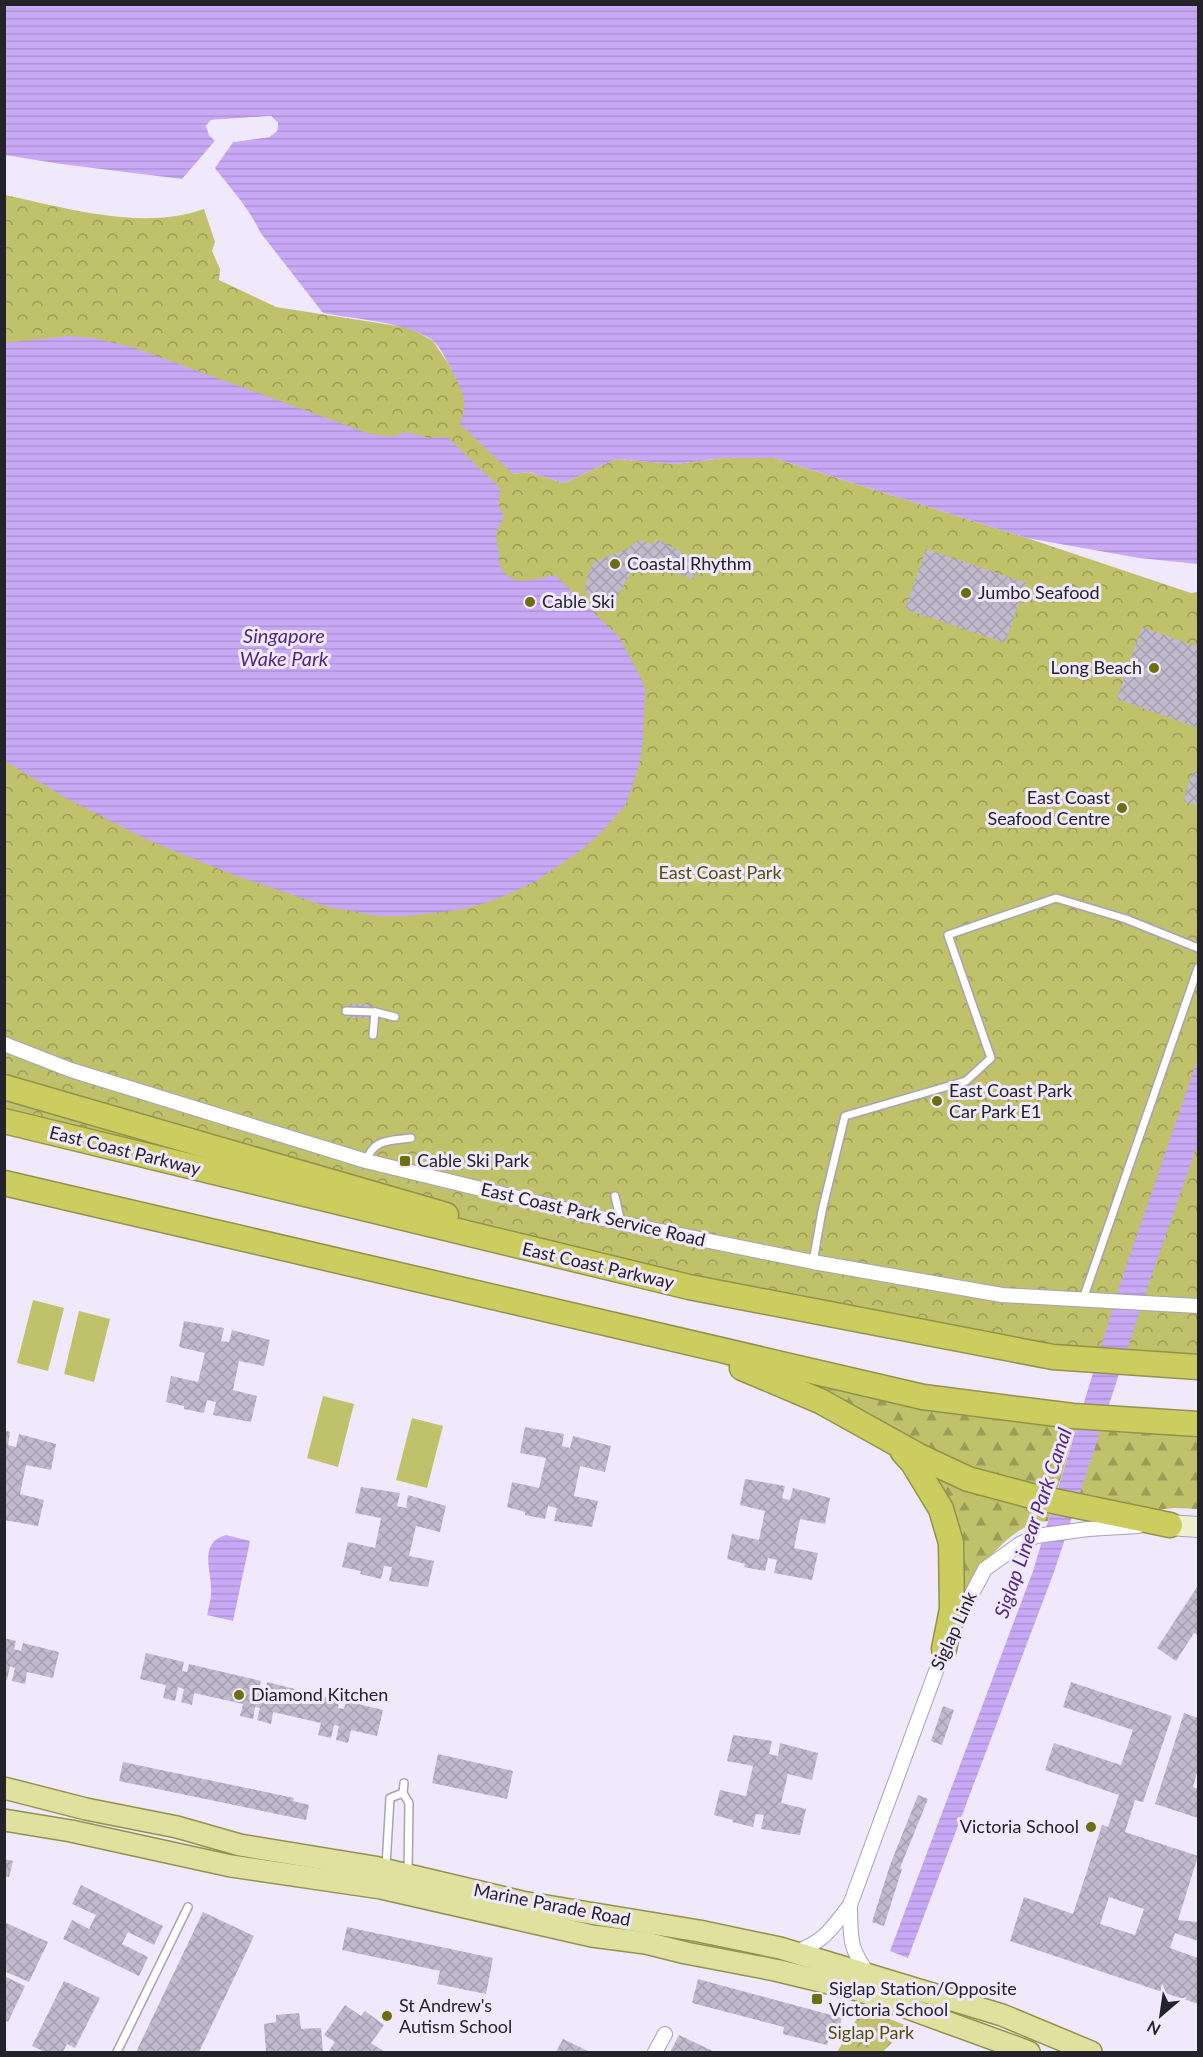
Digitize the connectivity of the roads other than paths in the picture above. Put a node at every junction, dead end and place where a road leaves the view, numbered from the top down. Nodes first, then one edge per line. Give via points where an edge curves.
1 (1198, 948) edge
2 (1198, 968) edge
3 (346, 1011) dead end
4 (375, 1012) junction
5 (395, 1017) dead end
6 (373, 1035) dead end
7 (4, 1044) edge
8 (4, 1087) edge
9 (4, 1121) edge
10 (411, 1138) dead end
11 (366, 1161) junction
12 (5, 1183) edge
13 (615, 1196) dead end
14 (621, 1223) junction
15 (578, 1262) junction
16 (813, 1262) junction
17 (1083, 1299) junction
18 (1198, 1306) edge
19 (683, 1342) junction
20 (1198, 1367) edge
21 (1198, 1424) edge
22 (891, 1439) junction
23 (1088, 1519) junction
24 (1170, 1525) joint
25 (1198, 1527) edge
26 (944, 1649) junction
27 (404, 1783) dead end
28 (4, 1788) edge
29 (403, 1793) junction
30 (4, 1820) edge
31 (383, 1879) junction
32 (406, 1884) junction
33 (850, 1905) junction
34 (188, 1907) dead end
35 (796, 1952) junction
36 (869, 1975) junction
37 (665, 2034) dead end
38 (117, 2052) edge
39 (656, 2052) edge
40 (1029, 2052) edge
41 (1092, 2052) edge

1 - 16 lane via 1133,921 1056,898 948,935 991,1058 966,1081 845,1116
2 - 17 lane
3 - 4 lane
4 - 5 lane
4 - 6 lane
7 - 11 street, East Coast Park Service Road via 102,1081
8 - 15 highway via 418,1205
9 - 15 highway, East Coast Parkway
10 - 11 lane via 377,1144
11 - 14 street, East Coast Park Service Road
12 - 19 highway
13 - 14 lane
14 - 16 street, East Coast Park Service Road
15 - 20 highway, East Coast Parkway via 1053,1357
16 - 17 street, East Coast Park Service Road via 1002,1295
17 - 18 street, East Coast Park Service Road
19 - 21 highway via 923,1397 1073,1416
19 - 22 highway via 820,1401
22 - 23 highway via 968,1479 1039,1498
22 - 26 highway via 930,1488 951,1543 952,1609
23 - 24 highway
23 - 26 street, Siglap Link via 1036,1536 985,1569
24 - 25 street
26 - 33 street, Siglap Link
27 - 29 lane
28 - 31 main road, Marine Parade Road
29 - 31 lane via 390,1798
29 - 32 lane via 409,1803
30 - 31 main road, Marine Parade Road via 231,1866
31 - 32 main road, Marine Parade Road
32 - 35 main road, Marine Parade Road via 709,1932
32 - 40 main road, Marine Parade Road via 592,1936 646,1943 858,1990
33 - 35 street, Siglap Link via 824,1938
33 - 36 street, Siglap Link via 851,1946
34 - 38 lane
35 - 36 main road, Marine Parade Road
36 - 41 main road, Marine Parade Road via 1002,2015
37 - 39 street

